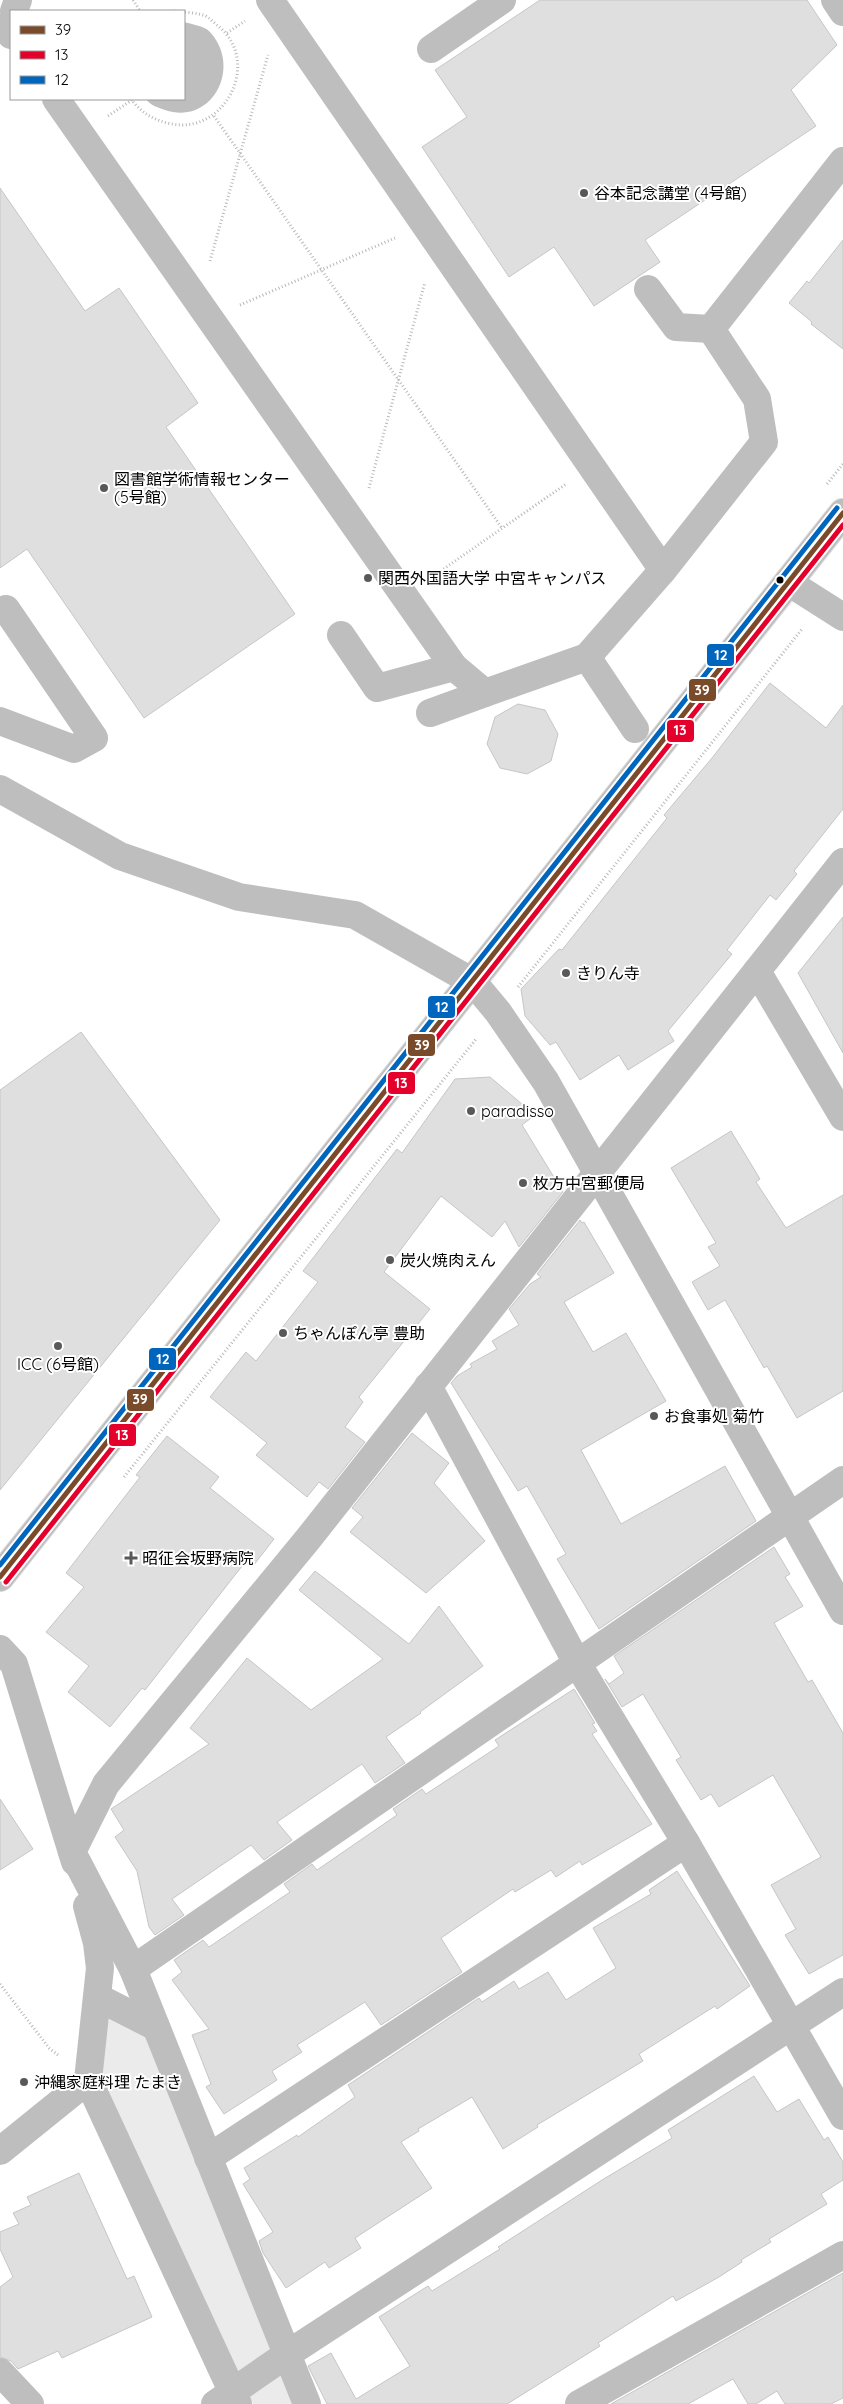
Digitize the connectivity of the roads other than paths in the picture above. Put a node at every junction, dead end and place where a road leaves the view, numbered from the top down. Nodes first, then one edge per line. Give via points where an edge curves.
1 (502, 0) edge
2 (835, 0) edge
3 (275, 7) edge
4 (843, 12) edge
5 (431, 49) dead end
6 (57, 100) edge
7 (843, 161) edge
8 (648, 289) dead end
9 (710, 329) junction
10 (843, 512) edge
11 (663, 570) junction
12 (788, 582) junction
13 (6, 609) dead end
14 (833, 611) edge
15 (341, 635) dead end
16 (587, 656) junction
17 (454, 667) junction
18 (485, 693) junction
19 (430, 713) dead end
20 (0, 721) edge
21 (635, 729) dead end
22 (0, 789) edge
23 (843, 862) edge
24 (757, 971) junction
25 (473, 982) junction
26 (843, 1116) edge
27 (598, 1172) junction
28 (428, 1386) junction
29 (843, 1480) edge
30 (789, 1517) junction
31 (0, 1577) edge
32 (843, 1611) edge
33 (0, 1649) edge
34 (577, 1663) junction
35 (686, 1843) junction
36 (72, 1852) junction
37 (133, 1969) junction
38 (843, 1992) edge
39 (97, 1997) junction
40 (791, 2024) junction
41 (156, 2027) junction
42 (88, 2080) junction
43 (843, 2116) edge
44 (0, 2152) edge
45 (208, 2158) junction
46 (843, 2255) edge
47 (286, 2355) junction
48 (0, 2372) edge
49 (228, 2400) edge
50 (30, 2404) edge
51 (307, 2404) edge
52 (579, 2404) edge

1 - 5 street
2 - 4 street
3 - 11 street
6 - 17 street
7 - 9 street
8 - 9 street via 676,327
9 - 11 street via 757,399 764,442
10 - 12 street
11 - 16 street
12 - 14 street
12 - 25 street
13 - 20 street via 94,738 74,749
15 - 17 street via 377,688
16 - 18 street
16 - 21 street
17 - 18 street
18 - 19 street
22 - 25 street via 120,856 239,897 355,915
23 - 24 street
24 - 26 street
24 - 27 street
25 - 27 street via 498,1012 546,1082
25 - 31 street
27 - 28 street
27 - 30 street
28 - 34 street
28 - 36 street via 308,1539 106,1784
29 - 30 street
30 - 32 street
30 - 34 street
33 - 36 street via 14,1664
34 - 35 street
34 - 37 street
35 - 40 street
35 - 45 street
36 - 37 street
36 - 39 street via 97,1943 100,1968
37 - 41 street
38 - 40 street
39 - 41 street
39 - 42 street
40 - 43 street
40 - 47 street
41 - 45 street
42 - 44 street
42 - 49 street
45 - 47 street
46 - 52 street
47 - 49 street
47 - 51 street
48 - 50 street

